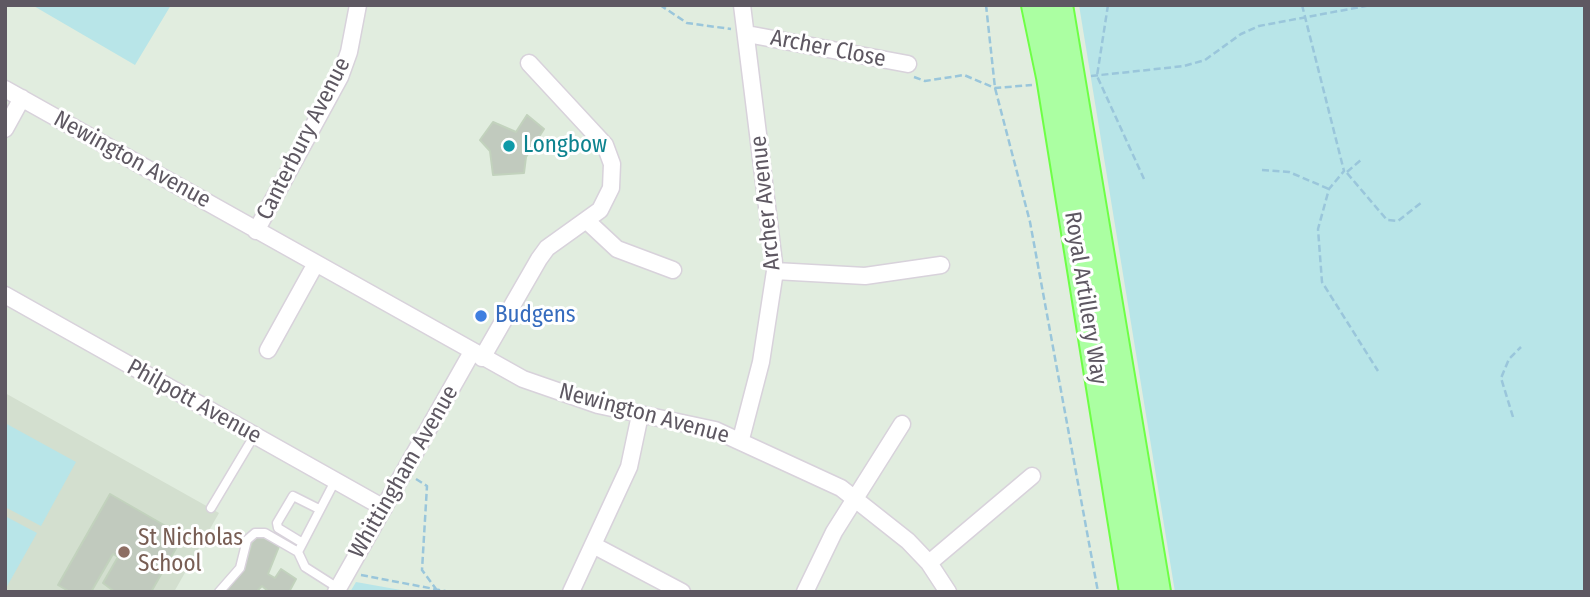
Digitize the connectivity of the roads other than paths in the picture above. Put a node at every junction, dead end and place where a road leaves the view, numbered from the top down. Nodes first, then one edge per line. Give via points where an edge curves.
1 (358, 5) edge
2 (742, 5) edge
3 (1035, 5) edge
4 (1059, 5) edge
5 (746, 30) junction
6 (529, 63) dead end
7 (908, 64) road end
8 (5, 89) edge
9 (22, 98) junction
10 (5, 129) edge
11 (587, 220) junction
12 (256, 231) junction
13 (315, 265) junction
14 (941, 265) dead end
15 (673, 270) dead end
16 (775, 271) junction
17 (5, 295) edge
18 (268, 350) dead end
19 (477, 355) junction
20 (640, 415) junction
21 (902, 424) dead end
22 (254, 436) junction
23 (741, 439) junction
24 (1032, 476) dead end
25 (335, 481) junction
26 (855, 497) junction
27 (384, 508) junction
28 (211, 509) dead end
29 (319, 509) junction
30 (301, 542) junction
31 (593, 545) junction
32 (298, 552) junction
33 (929, 563) junction
34 (337, 590) edge
35 (219, 592) edge
36 (572, 592) edge
37 (682, 592) edge
38 (804, 592) edge
39 (948, 592) edge
40 (1133, 592) edge
41 (1157, 592) edge

1 - 12 street, Canterbury Avenue via 340,77
2 - 5 street, Archer Avenue
3 - 40 main road, Royal Artillery Way
4 - 41 main road, Royal Artillery Way
5 - 7 street, Archer Close
5 - 16 street, Archer Avenue
6 - 11 street, Whittingham Avenue via 596,132 609,154 611,188 600,210
8 - 9 street, Newington Avenue
9 - 10 street
9 - 12 street, Newington Avenue
11 - 15 street via 617,249
11 - 19 street, Whittingham Avenue via 547,248
12 - 13 street, Newington Avenue
13 - 18 street
13 - 19 street, Newington Avenue
14 - 16 street via 853,277
16 - 23 street, Archer Avenue via 761,362
17 - 22 street, Philpott Avenue
19 - 20 street, Newington Avenue via 558,393
19 - 27 street, Whittingham Avenue
20 - 23 street, Newington Avenue
20 - 31 street via 629,467
21 - 26 street
22 - 25 street, Philpott Avenue
22 - 28 lane
23 - 26 street, Newington Avenue
24 - 33 street
25 - 27 street, Philpott Avenue
25 - 29 lane
26 - 33 street, Newington Avenue
26 - 38 street
27 - 34 street, Whittingham Avenue
29 - 30 lane
29 - 30 lane via 293,496 276,523
30 - 32 lane
31 - 36 street
31 - 37 street
32 - 34 lane via 305,567
32 - 35 lane via 265,533 255,533 248,537 240,568
33 - 39 street, Newington Avenue

